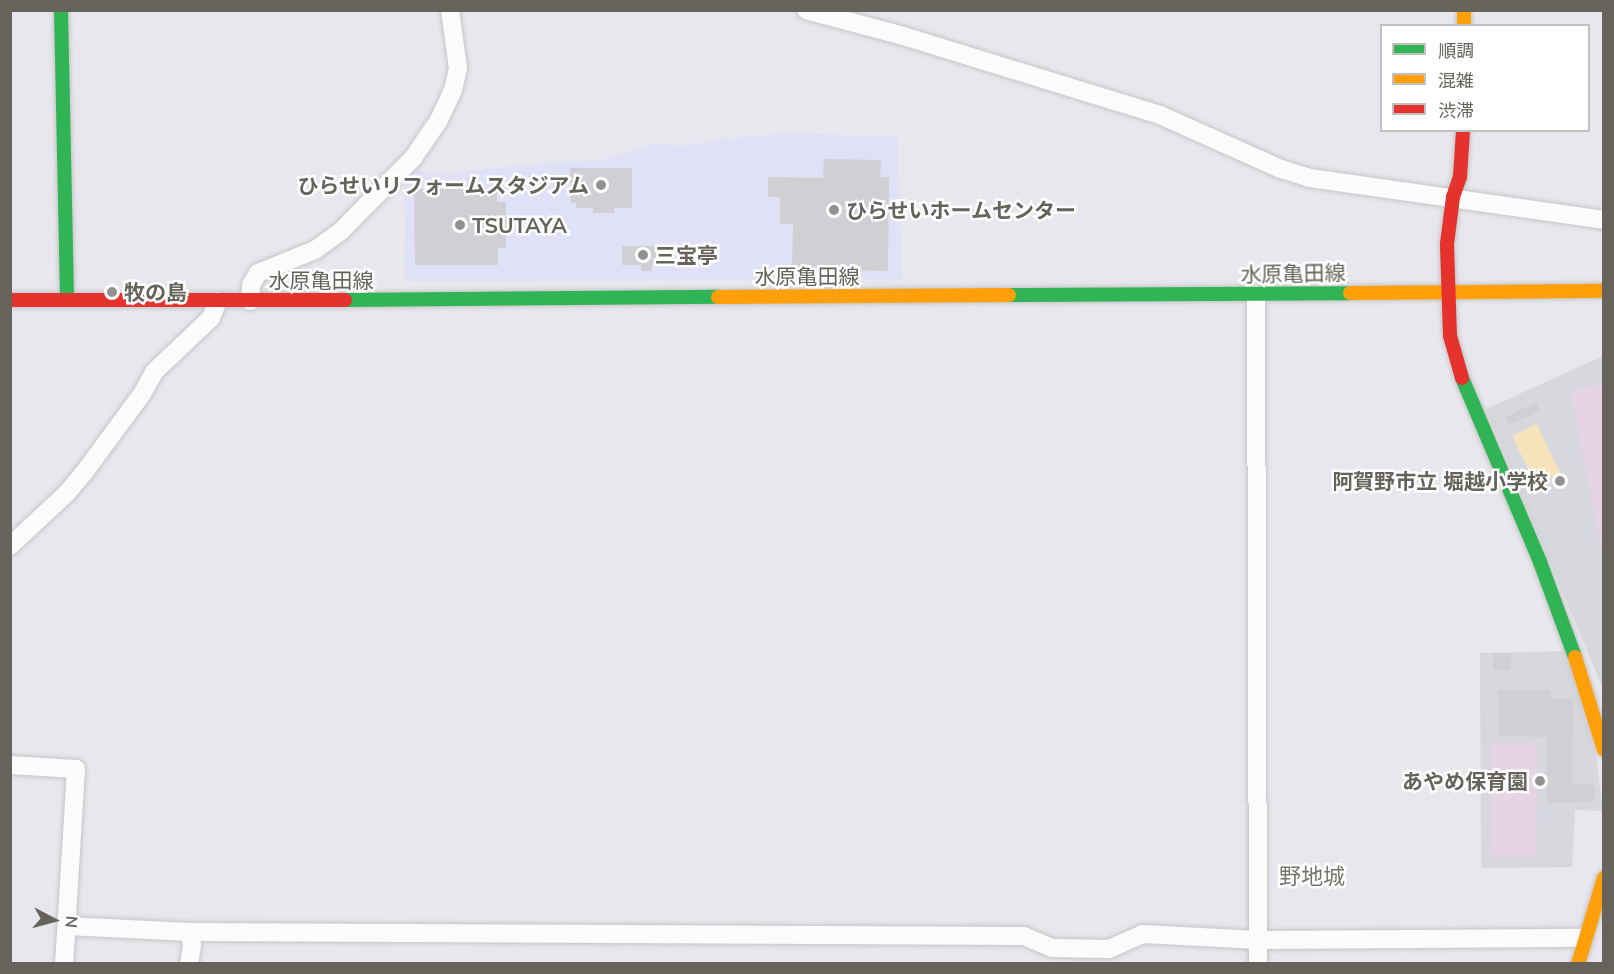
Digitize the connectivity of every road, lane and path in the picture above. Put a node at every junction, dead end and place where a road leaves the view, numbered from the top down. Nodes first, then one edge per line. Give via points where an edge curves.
1 (62, 10) edge
2 (450, 10) edge
3 (806, 10) edge
4 (1463, 132) edge
5 (1453, 197) junction
6 (1604, 220) edge
7 (1448, 291) junction
8 (1604, 291) edge
9 (1256, 295) junction
10 (67, 299) junction
11 (10, 300) edge
12 (218, 301) junction
13 (250, 301) junction
14 (10, 546) edge
15 (1604, 750) edge
16 (10, 765) edge
17 (1604, 878) edge
18 (67, 926) junction
19 (190, 932) junction
20 (1583, 938) junction
21 (1259, 940) junction
22 (64, 963) edge
23 (189, 963) edge
24 (1258, 963) edge
25 (1578, 963) edge

1 - 10 main road
2 - 13 street via 458,68 440,120 413,158 341,231 315,250 258,273 251,285
3 - 5 street via 911,38 1160,115 1310,178
4 - 5 main road via 1460,177
5 - 6 street
5 - 7 main road via 1447,244
7 - 8 main road, 水原亀田線
7 - 9 main road, 水原亀田線
7 - 15 main road via 1450,336 1460,374 1540,561 1587,690
9 - 13 main road, 水原亀田線
9 - 21 street
10 - 11 main road, 水原亀田線
10 - 12 main road, 水原亀田線
12 - 13 main road, 水原亀田線
12 - 14 street via 211,318 154,372 83,474
16 - 18 street via 76,769
17 - 20 main road
18 - 19 street
18 - 22 street
19 - 21 street via 1024,936 1053,948 1108,949 1143,934
19 - 23 street
20 - 21 street
20 - 25 main road
21 - 24 street

